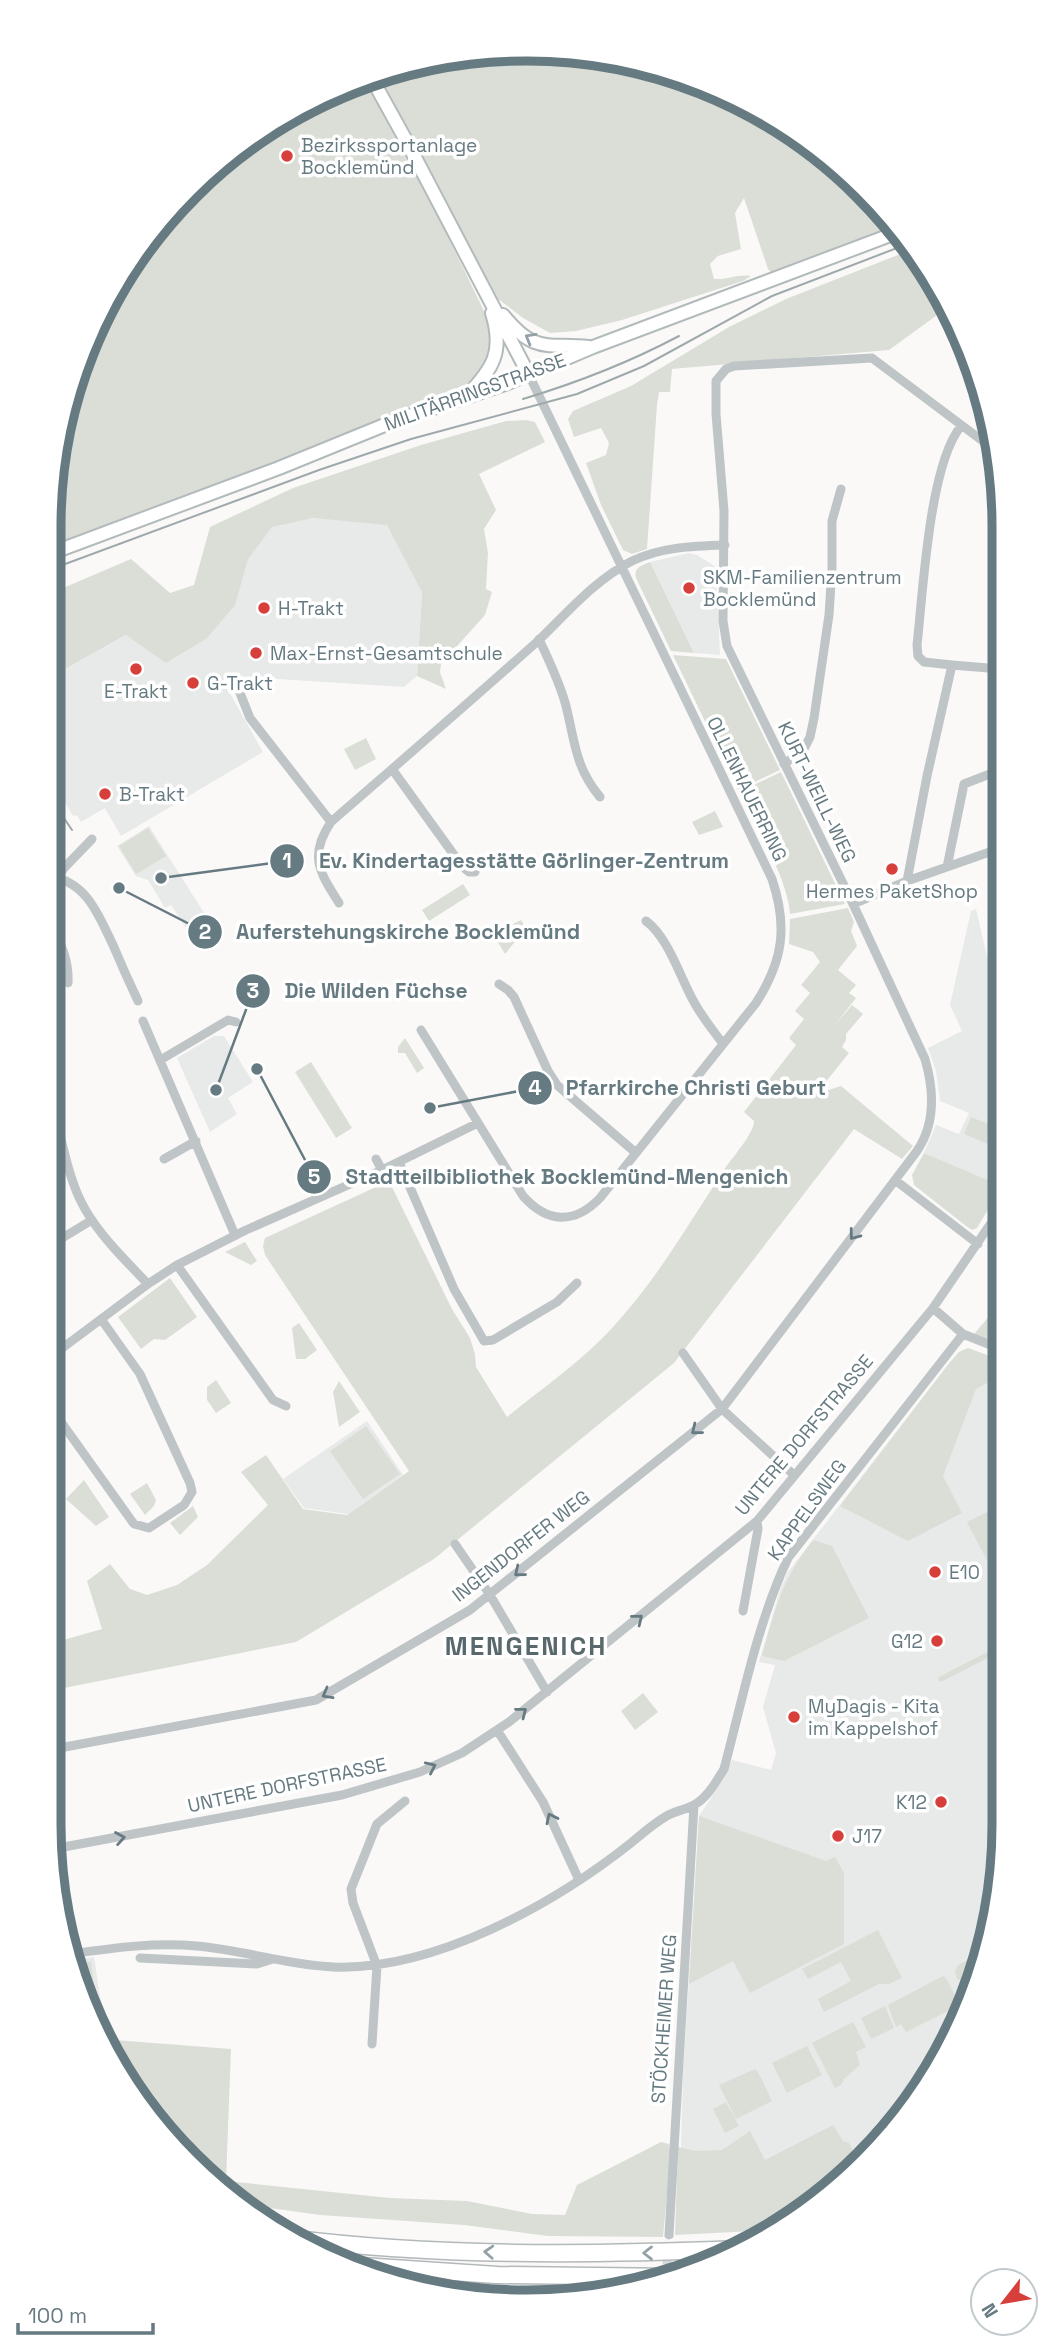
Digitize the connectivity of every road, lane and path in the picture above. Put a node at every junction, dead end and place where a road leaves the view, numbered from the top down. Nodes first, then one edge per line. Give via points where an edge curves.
1 (376, 86) edge
2 (889, 235) edge
3 (485, 293) junction
4 (593, 347) junction
5 (529, 374) junction
6 (465, 398) junction
7 (961, 426) junction
8 (984, 442) edge
9 (841, 489) dead end
10 (725, 545) junction
11 (61, 550) edge
12 (621, 567) junction
13 (539, 639) junction
14 (952, 665) junction
15 (992, 668) edge
16 (240, 693) dead end
17 (784, 764) junction
18 (392, 769) junction
19 (992, 773) edge
20 (600, 797) dead end
21 (331, 822) junction
22 (92, 839) dead end
23 (992, 851) edge
24 (947, 867) junction
25 (61, 871) edge
26 (475, 873) dead end
27 (61, 880) edge
28 (906, 881) junction
29 (339, 903) dead end
30 (853, 904) junction
31 (646, 921) dead end
32 (61, 948) edge
33 (68, 984) dead end
34 (499, 984) dead end
35 (138, 1001) dead end
36 (143, 1021) dead end
37 (236, 1022) dead end
38 (421, 1030) dead end
39 (723, 1044) junction
40 (162, 1059) junction
41 (478, 1124) junction
42 (61, 1138) edge
43 (196, 1141) junction
44 (636, 1153) junction
45 (164, 1159) dead end
46 (376, 1159) dead end
47 (399, 1162) junction
48 (382, 1170) junction
49 (895, 1180) junction
50 (92, 1220) junction
51 (992, 1223) edge
52 (235, 1235) junction
53 (61, 1239) edge
54 (978, 1244) junction
55 (177, 1265) junction
56 (577, 1283) dead end
57 (148, 1284) junction
58 (933, 1308) junction
59 (101, 1319) junction
60 (963, 1334) junction
61 (981, 1342) junction
62 (992, 1346) edge
63 (61, 1349) edge
64 (992, 1351) edge
65 (683, 1353) dead end
66 (286, 1406) dead end
67 (722, 1409) junction
68 (61, 1422) edge
69 (794, 1475) junction
70 (757, 1521) junction
71 (455, 1544) dead end
72 (490, 1595) junction
73 (743, 1611) dead end
74 (547, 1692) junction
75 (497, 1730) junction
76 (61, 1748) edge
77 (405, 1801) dead end
78 (694, 1805) junction
79 (62, 1847) edge
80 (579, 1880) junction
81 (79, 1953) edge
82 (140, 1958) dead end
83 (275, 1958) junction
84 (377, 1966) junction
85 (372, 2044) dead end
86 (669, 2235) tunnel mouth
87 (319, 2241) edge
88 (714, 2250) edge
89 (385, 2268) edge
90 (636, 2277) edge

1 - 3 main road
2 - 4 main road, MILITÄRRINGSTRASSE
4 -> 3 main road via 537,343 513,327
3 - 5 main road
3 - 6 main road via 494,321 495,358
4 - 5 main road, MILITÄRRINGSTRASSE
5 - 6 main road, MILITÄRRINGSTRASSE
5 - 12 street, OLLENHAUERRING
6 - 11 main road, MILITÄRRINGSTRASSE
7 - 8 street
7 - 10 street, KURT-WEILL-WEG via 872,358 734,366 716,381
7 - 14 street via 940,476 917,645 924,662
9 - 17 street via 832,522 828,615 814,718 804,749
10 - 12 street via 666,549
10 - 17 street, KURT-WEILL-WEG via 722,601 727,646
12 - 13 street
12 - 39 street, OLLENHAUERRING via 772,879 780,907 782,937 769,983
13 - 18 street
13 - 20 street via 566,706 578,762
14 - 15 street
14 - 28 street
16 - 21 street via 250,718
17 - 30 street, KURT-WEILL-WEG
18 - 21 street
18 - 26 street via 462,866
19 - 24 street via 964,784
21 - 29 street via 319,846 319,869
22 - 25 street
23 - 24 street
24 - 28 street
27 - 35 street via 82,891 95,906
28 - 30 street
30 - 49 street, KURT-WEILL-WEG via 925,1059 931,1082 928,1129
31 - 39 street via 662,938 695,1006
32 - 33 street
34 - 44 street via 514,998 557,1085
36 - 40 street
37 - 40 street via 228,1020
38 - 41 street, OLLENHAUERRING
39 - 44 street, OLLENHAUERRING
40 - 43 street
41 - 44 street, OLLENHAUERRING via 523,1196 549,1216 570,1217 590,1208
41 - 47 street
42 - 50 street via 76,1191
43 - 45 street
43 - 52 street
46 - 48 street
47 - 48 street
47 - 56 street via 454,1289 484,1341 557,1301
48 - 52 street
49 - 54 street
49 -> 67 street, INGENDORFER WEG
50 - 53 street
50 - 57 street
51 - 54 street, UNTERE DORFSTRASSE
52 - 55 street
54 - 58 street, UNTERE DORFSTRASSE
55 - 57 street
55 - 66 street via 273,1400
57 - 59 street
58 - 60 street
58 - 69 street, UNTERE DORFSTRASSE
59 - 63 street
59 - 68 street via 141,1374 192,1492 184,1505 149,1528 134,1524
60 - 61 street
60 - 78 street, KAPPELSWEG via 788,1558 760,1633 724,1769
61 - 62 street
61 - 64 street
65 - 67 street
67 - 69 street
67 -> 72 street, INGENDORFER WEG
69 - 70 street, UNTERE DORFSTRASSE
70 - 73 street
74 -> 70 street, UNTERE DORFSTRASSE
71 - 72 street
72 - 74 street
72 -> 76 street, INGENDORFER WEG via 316,1700
75 -> 74 street, UNTERE DORFSTRASSE
79 -> 75 street, UNTERE DORFSTRASSE via 355,1792 420,1772
80 -> 75 street via 543,1802
77 - 84 street via 377,1824 351,1889
78 - 80 street via 666,1815
78 - 86 street, STÖCKHEIMER WEG
80 - 84 street via 464,1941
81 - 83 street via 170,1944
82 - 83 street via 257,1964
83 - 84 street via 334,1967
84 - 85 street
88 -> 87 highway via 499,2253
89 - 90 highway

